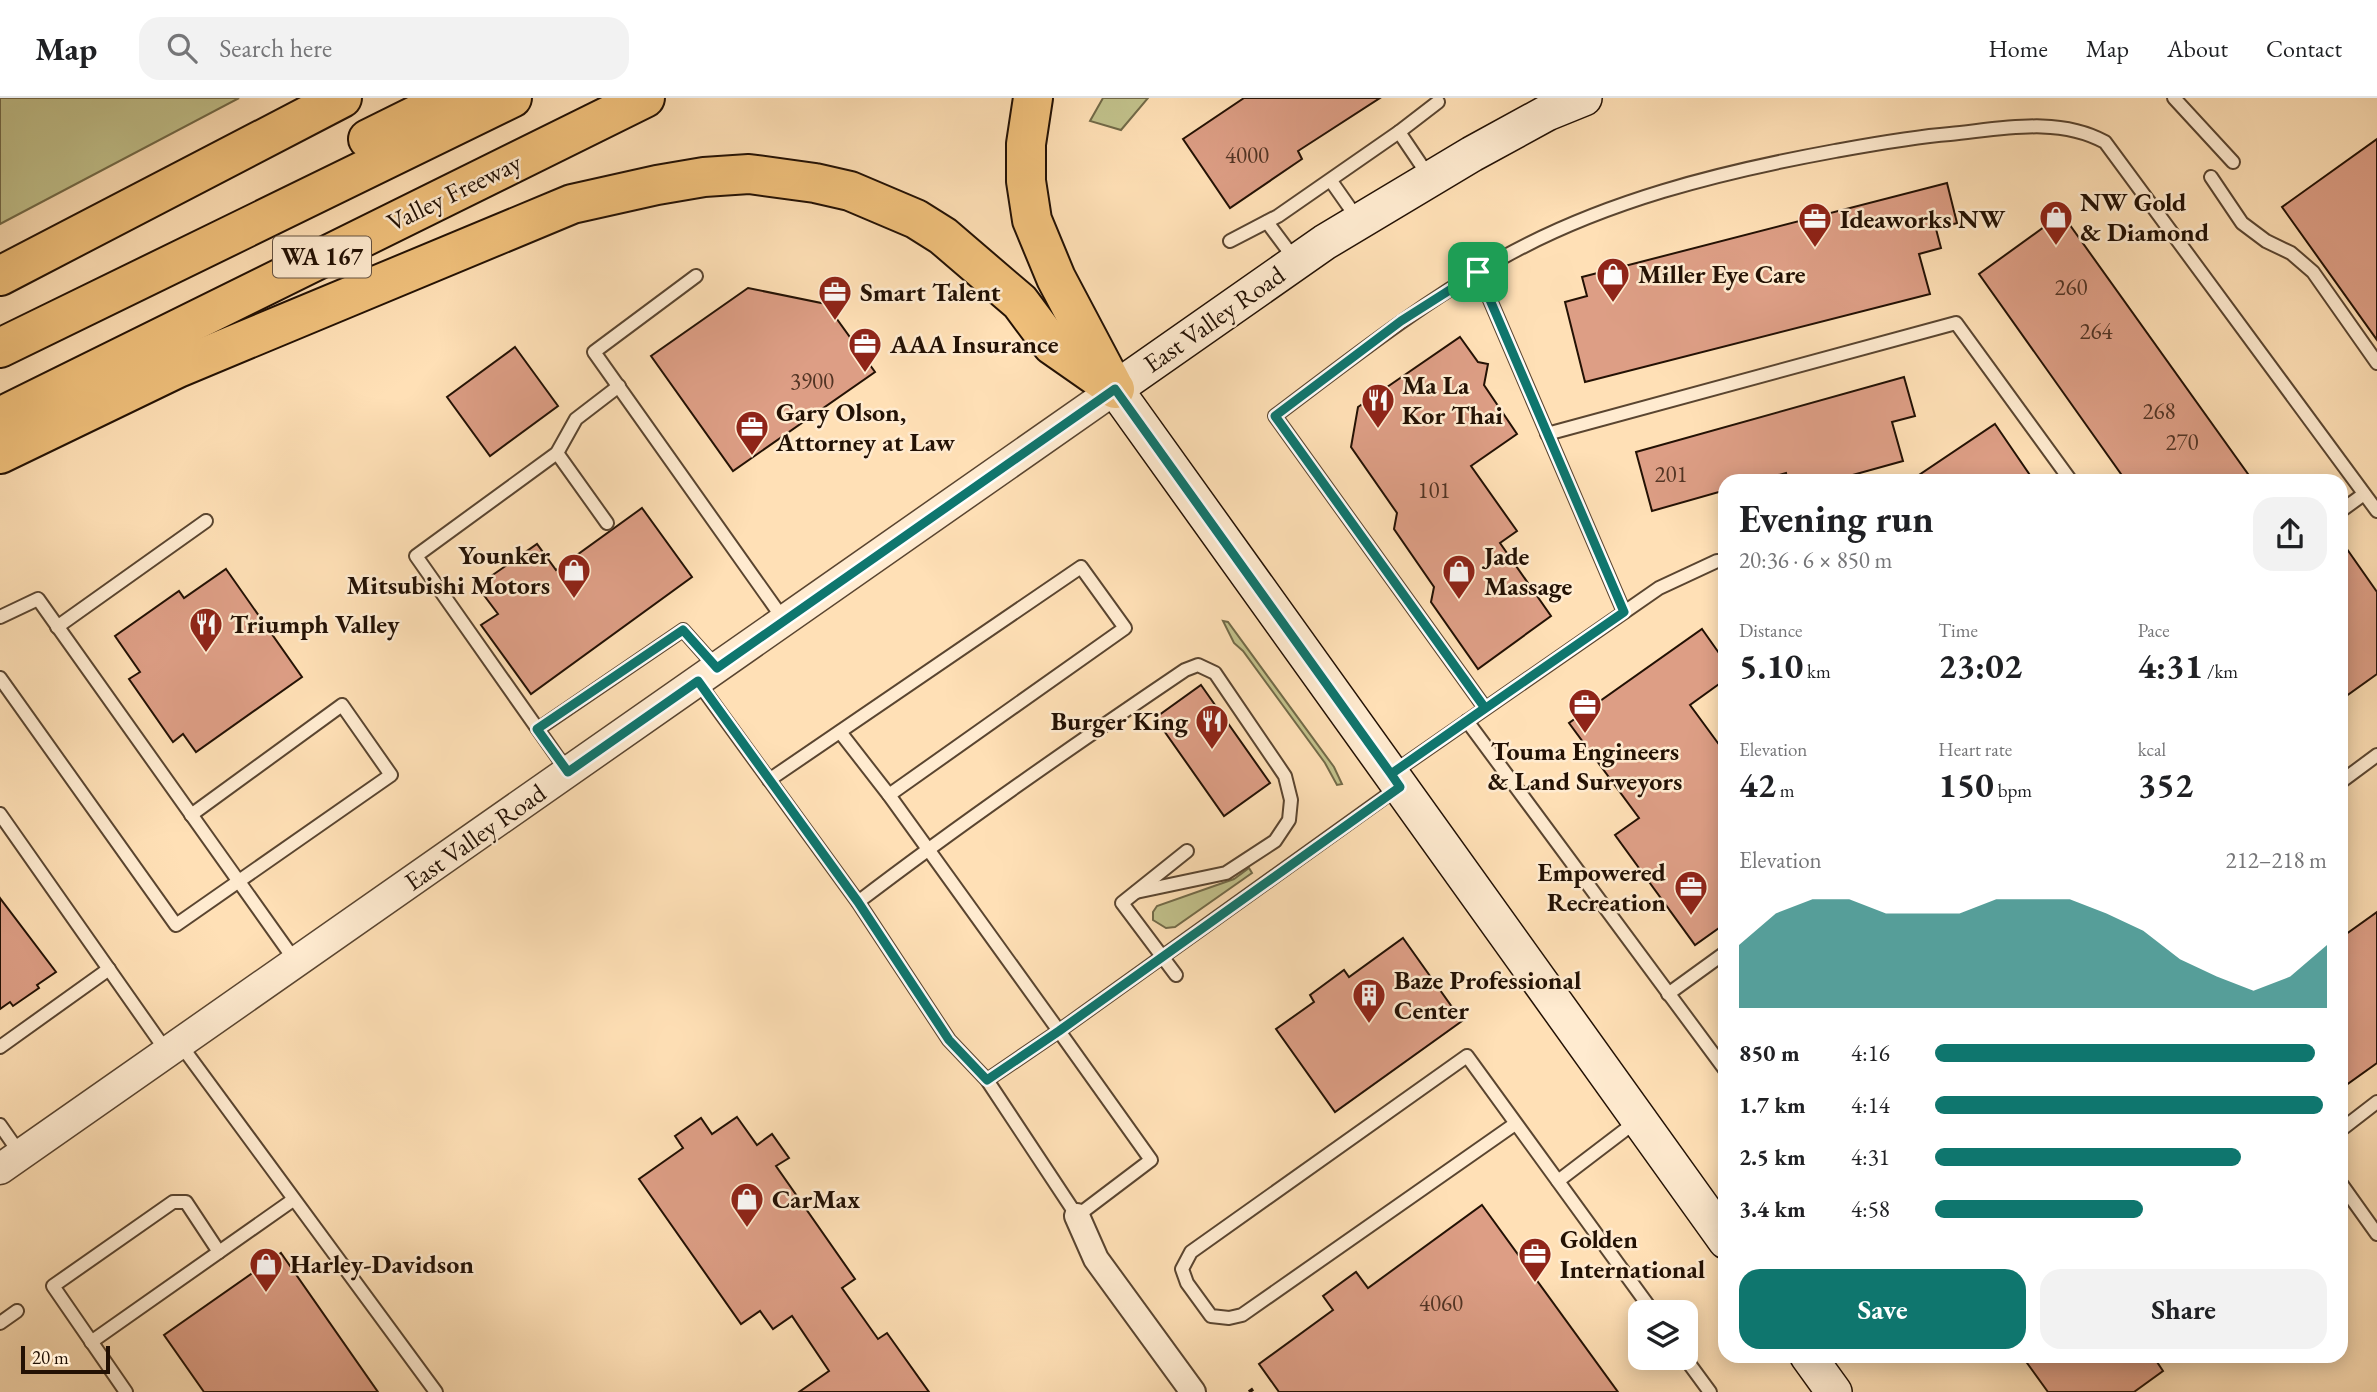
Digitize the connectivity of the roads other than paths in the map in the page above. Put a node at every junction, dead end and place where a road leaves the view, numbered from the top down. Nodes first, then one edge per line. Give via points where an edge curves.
1 (342, 98) edge
2 (451, 98) edge
3 (512, 98) edge
4 (645, 98) edge
5 (1033, 98) edge
6 (1584, 98) edge
7 (2174, 98) edge
8 (1438, 102) dead end
9 (1399, 132) junction
10 (2233, 162) dead end
11 (2211, 177) dead end
12 (1431, 178) junction
13 (1331, 181) junction
14 (1359, 221) junction
15 (1267, 222) junction
16 (1230, 242) dead end
17 (1296, 262) junction
18 (1478, 272) junction
19 (0, 276) edge
20 (696, 276) dead end
21 (0, 319) edge
22 (0, 348) edge
23 (2377, 363) edge
24 (619, 386) junction
25 (1115, 389) junction
26 (0, 417) edge
27 (1548, 434) junction
28 (557, 453) junction
29 (0, 454) edge
30 (2066, 474) edge
31 (2364, 494) junction
32 (2348, 506) edge
33 (2377, 511) edge
34 (206, 522) dead end
35 (607, 523) dead end
36 (1718, 561) edge
37 (1624, 612) junction
38 (0, 617) edge
39 (785, 620) junction
40 (57, 627) junction
41 (707, 675) junction
42 (0, 678) edge
43 (1485, 708) junction
44 (1467, 721) junction
45 (537, 729) junction
46 (840, 732) junction
47 (2377, 755) edge
48 (568, 772) junction
49 (2348, 777) edge
50 (769, 780) junction
51 (1395, 780) junction
52 (889, 795) junction
53 (0, 814) edge
54 (191, 814) junction
55 (928, 848) junction
56 (1187, 851) dead end
57 (239, 881) junction
58 (1136, 892) junction
59 (858, 902) junction
60 (1163, 957) junction
61 (1718, 958) edge
62 (297, 962) junction
63 (109, 969) junction
64 (1176, 975) dead end
65 (1668, 994) junction
66 (1059, 1031) junction
67 (0, 1047) edge
68 (174, 1048) junction
69 (1718, 1060) edge
70 (987, 1080) junction
71 (2377, 1102) edge
72 (1639, 1120) junction
73 (1515, 1124) junction
74 (2348, 1124) edge
75 (0, 1125) edge
76 (11, 1162) edge
77 (1558, 1181) junction
78 (2348, 1193) edge
79 (293, 1200) junction
80 (1077, 1216) junction
81 (1718, 1228) edge
82 (2377, 1234) edge
83 (219, 1252) junction
84 (1644, 1300) edge
85 (17, 1311) dead end
86 (0, 1323) edge
87 (91, 1342) junction
88 (1813, 1363) edge
89 (1694, 1370) edge
90 (126, 1392) edge
91 (436, 1392) edge
92 (1192, 1392) edge
93 (1710, 1392) edge
94 (1833, 1392) edge

1 - 19 highway
2 - 21 highway
3 - 22 highway
4 - 26 highway, Valley Freeway / WA 167
5 - 25 highway via 1026,144 1032,220 1056,278
6 - 12 main road, East Valley Road via 1547,113
7 - 10 lane
8 - 9 lane
9 - 12 lane
9 - 13 lane
11 - 23 lane via 2242,223 2313,272
12 - 14 main road, East Valley Road
13 - 14 lane
13 - 15 lane
14 - 17 main road, East Valley Road
15 - 16 lane
15 - 17 lane
17 - 25 main road, East Valley Road
18 - 27 lane
18 - 31 lane via 1555,231 1669,188 1743,169 1919,136 2043,126 2088,133 2105,142
18 - 43 lane via 1401,321 1275,416
20 - 24 lane via 594,352
24 - 28 lane via 576,419
24 - 39 lane
25 - 29 highway via 1052,345 1020,302 943,236 916,219 850,191 748,174 657,185 572,204 178,368
25 - 39 street, East Valley Road
25 - 51 main road
27 - 30 lane via 1956,323
27 - 37 lane
28 - 35 lane
28 - 45 lane via 416,556
31 - 32 lane
31 - 33 lane
34 - 40 lane
36 - 37 lane via 1659,588
37 - 43 lane
38 - 40 lane via 38,599
39 - 41 street, East Valley Road
40 - 54 lane
41 - 45 lane via 683,630
41 - 48 street, East Valley Road
41 - 50 lane
42 - 57 lane via 176,925
43 - 44 lane
44 - 51 lane
44 - 65 lane
45 - 48 lane
46 - 50 lane
46 - 52 lane
46 - 52 lane via 1081,567 1125,628
47 - 49 lane
48 - 62 street, East Valley Road
50 - 59 lane
51 - 60 lane
51 - 72 main road
52 - 55 lane
53 - 63 lane
54 - 57 lane
54 - 57 lane via 342,705 391,775
55 - 58 lane via 1198,665 1215,673 1285,776 1291,800 1289,820 1275,841 1226,873
55 - 59 lane
55 - 66 lane
56 - 58 lane
57 - 62 lane
58 - 60 lane via 1122,904
59 - 70 lane via 949,1040
60 - 64 lane
60 - 66 lane
61 - 65 lane
62 - 68 street, East Valley Road
63 - 67 lane
63 - 68 lane
65 - 69 lane
66 - 70 lane
66 - 80 lane via 1151,1160
68 - 76 street, East Valley Road
68 - 79 lane
70 - 80 lane
71 - 74 lane
72 - 77 lane
72 - 81 main road
73 - 73 lane via 1467,1056 1191,1252 1182,1269 1187,1283 1211,1316 1241,1315
73 - 77 lane
75 - 76 lane
77 - 84 lane
78 - 82 lane
79 - 83 lane
79 - 91 lane
80 - 92 street via 1096,1259
83 - 87 lane
83 - 87 lane via 186,1202 173,1202 53,1286
85 - 86 lane
87 - 90 lane
88 - 94 main road
89 - 93 lane

